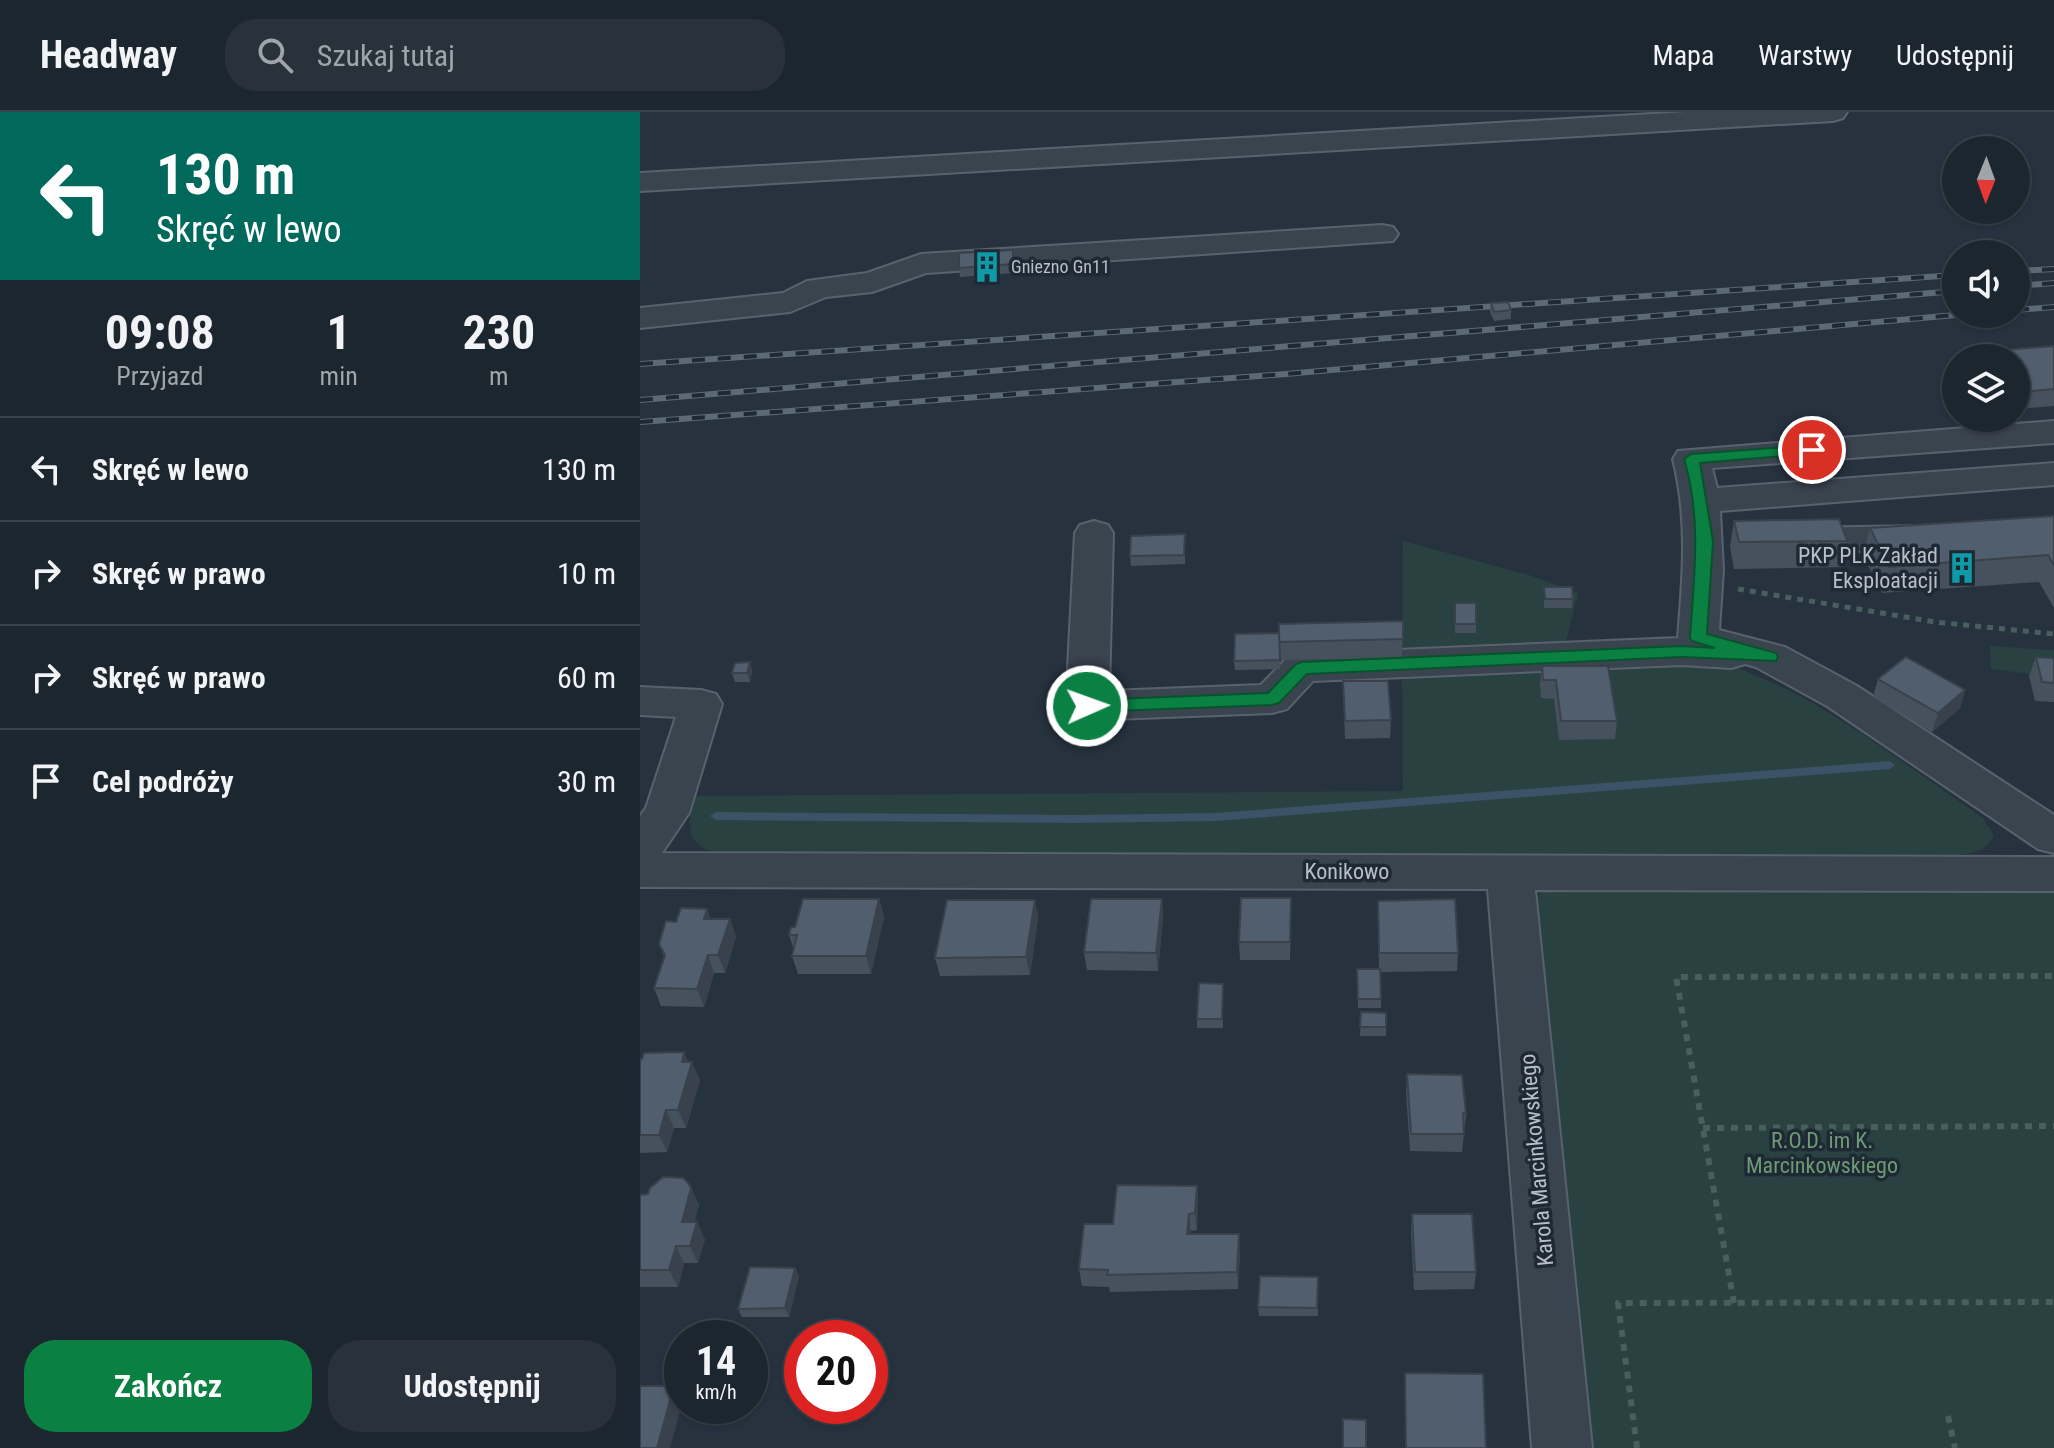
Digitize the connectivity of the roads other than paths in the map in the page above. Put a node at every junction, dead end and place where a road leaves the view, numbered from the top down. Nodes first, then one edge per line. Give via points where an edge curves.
1 (1833, 112) edge
2 (640, 182) edge
3 (1382, 234) dead end
4 (640, 318) edge
5 (2054, 432) edge
6 (2054, 474) edge
7 (1700, 501) junction
8 (1094, 533) dead end
9 (1959, 538) edge
10 (1732, 541) junction
11 (1770, 657) junction
12 (640, 701) edge
13 (667, 813) junction
14 (2054, 837) edge
15 (640, 849) edge
16 (640, 870) edge
17 (702, 870) junction
18 (1510, 871) junction
19 (2054, 874) edge
20 (1562, 1448) edge

1 - 2 street
3 - 4 street via 921,264 872,282 819,288 790,302
5 - 7 street via 1691,459
6 - 7 street
7 - 10 street
8 - 11 street via 1087,706 1272,699 1302,668 1681,651
9 - 10 street
10 - 11 street via 1704,583 1698,638
11 - 14 street via 1842,696
12 - 13 street via 701,704
13 - 15 street
13 - 17 street
16 - 17 street, Konikowo
17 - 18 street, Konikowo
18 - 19 street, Konikowo
18 - 20 street, Karola Marcinkowskiego

